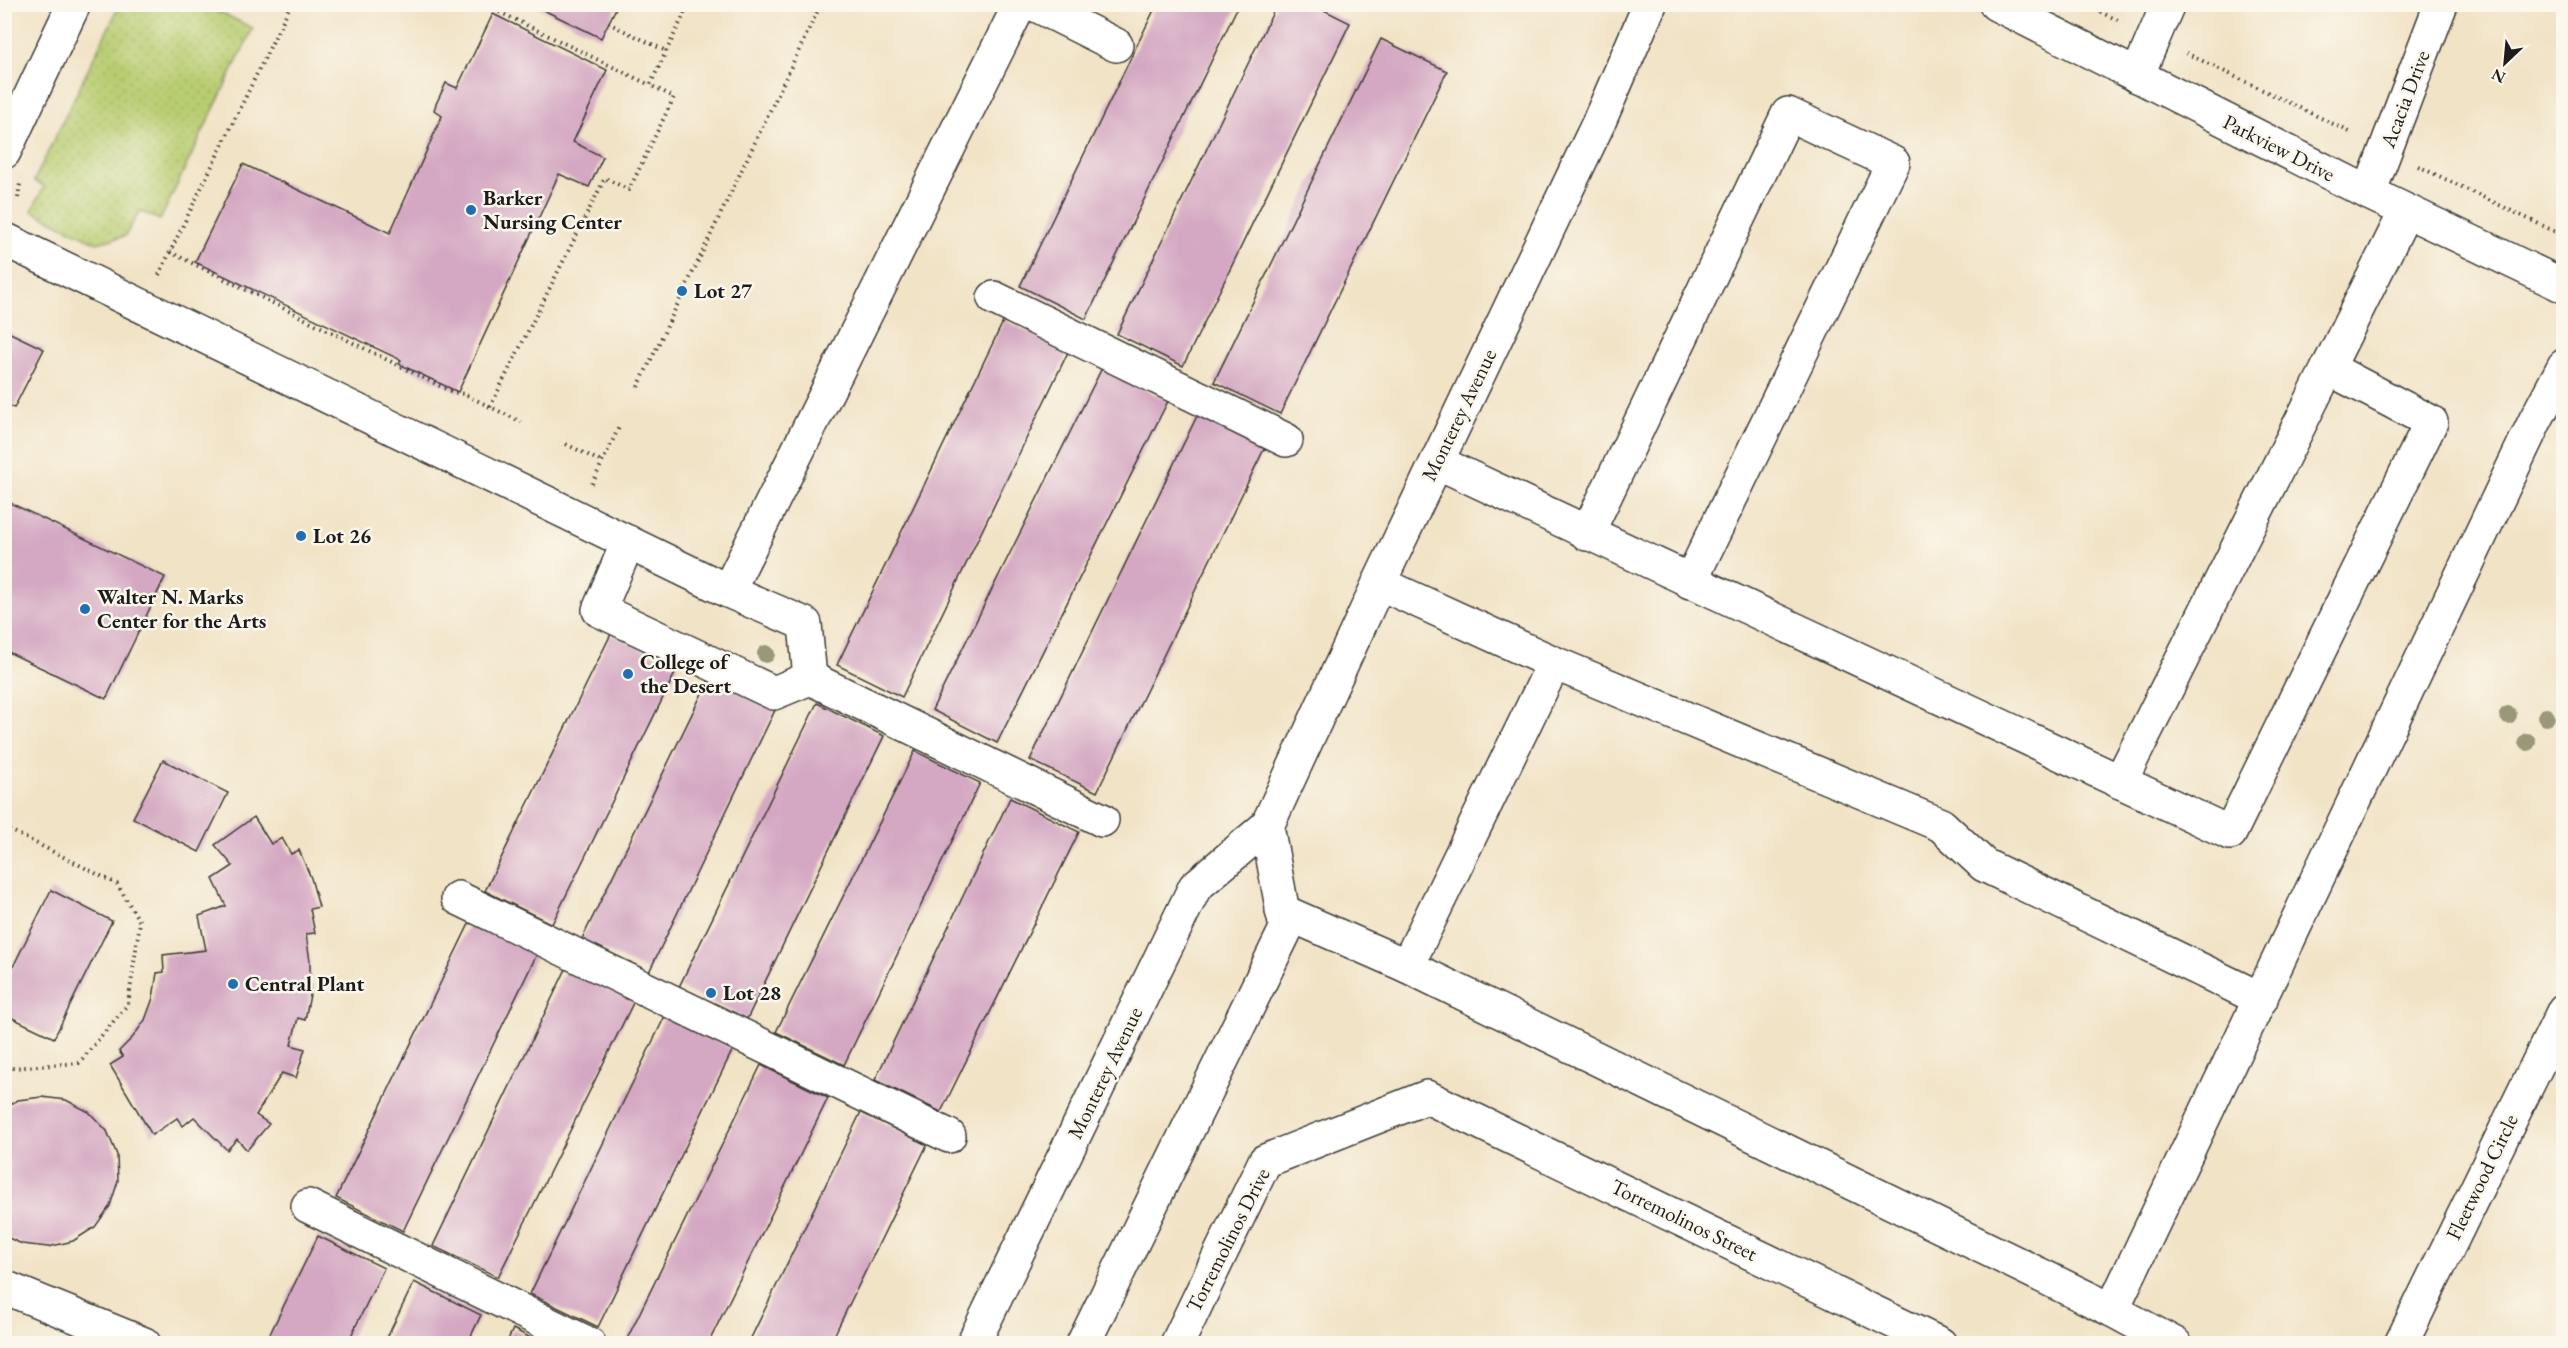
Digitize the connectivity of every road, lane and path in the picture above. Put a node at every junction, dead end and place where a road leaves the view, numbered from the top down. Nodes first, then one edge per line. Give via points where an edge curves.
1 (74, 4) edge
2 (291, 4) edge
3 (483, 4) edge
4 (689, 4) edge
5 (821, 4) edge
6 (1020, 4) edge
7 (1034, 4) edge
8 (1650, 4) edge
9 (1996, 4) edge
10 (2168, 4) edge
11 (2441, 4) edge
12 (608, 23) dead end
13 (1116, 45) dead end
14 (666, 51) junction
15 (2137, 76) junction
16 (650, 85) junction
17 (4, 152) edge
18 (2459, 186) dead end
19 (2368, 193) junction
20 (2406, 211) junction
21 (2564, 236) edge
22 (4, 239) edge
23 (2564, 286) edge
24 (994, 298) dead end
25 (2564, 366) edge
26 (2328, 368) junction
27 (638, 387) dead end
28 (490, 407) junction
29 (521, 422) dead end
30 (620, 425) dead end
31 (1286, 440) dead end
32 (566, 444) dead end
33 (602, 462) junction
34 (1437, 462) junction
35 (590, 488) dead end
36 (1587, 534) junction
37 (628, 542) junction
38 (1690, 582) junction
39 (1379, 583) junction
40 (728, 591) junction
41 (1554, 663) junction
42 (810, 678) junction
43 (2120, 782) junction
44 (1102, 820) dead end
45 (1267, 826) junction
46 (4, 827) edge
47 (458, 898) dead end
48 (1282, 911) junction
49 (1407, 966) junction
50 (2261, 999) junction
51 (2564, 1010) edge
52 (4, 1064) edge
53 (1427, 1097) joint
54 (949, 1136) dead end
55 (308, 1206) dead end
56 (4, 1287) edge
57 (2112, 1310) junction
58 (144, 1344) edge
59 (589, 1344) edge
60 (973, 1344) edge
61 (1083, 1344) edge
62 (1177, 1344) edge
63 (1940, 1344) edge
64 (2175, 1344) edge
65 (2401, 1344) edge

1 - 17 street
2 - 28 path via 170,252 452,392
3 - 16 path
4 - 14 path
5 - 27 path
6 - 40 street
7 - 13 street
8 - 34 street, Monterey Avenue via 1598,124
9 - 15 street, Parkview Drive
10 - 15 street
11 - 19 street, Acacia Drive
12 - 14 path
14 - 16 path
15 - 19 street, Parkview Drive
16 - 28 path via 675,97 629,190 605,178
18 - 21 path
19 - 20 street, Parkview Drive
20 - 23 street, Parkview Drive
20 - 26 street
22 - 37 street
24 - 31 street
25 - 50 street
26 - 43 street
26 - 43 street via 2431,423 2230,833
28 - 29 path
30 - 33 path
32 - 33 path
33 - 35 path
34 - 36 street
34 - 39 street, Monterey Avenue
36 - 38 street
36 - 38 street via 1788,114 1819,128 1893,163
37 - 40 street
37 - 42 street via 599,610 774,693
38 - 43 street
39 - 41 street
39 - 45 street, Monterey Avenue
40 - 42 street via 805,624
41 - 49 street
41 - 50 street via 1941,825 1984,865
42 - 44 street
45 - 48 street
45 - 60 street, Monterey Avenue via 1195,887
46 - 52 path via 117,884 140,922 128,1004 79,1063 12,1068
47 - 54 street
48 - 49 street
48 - 61 street via 1286,929
49 - 57 street
50 - 57 street
51 - 65 street, Fleetwood Circle
53 - 62 street, Torremolinos Drive via 1265,1161
53 - 63 street, Torremolinos Street
55 - 59 street
56 - 58 street
57 - 64 street

